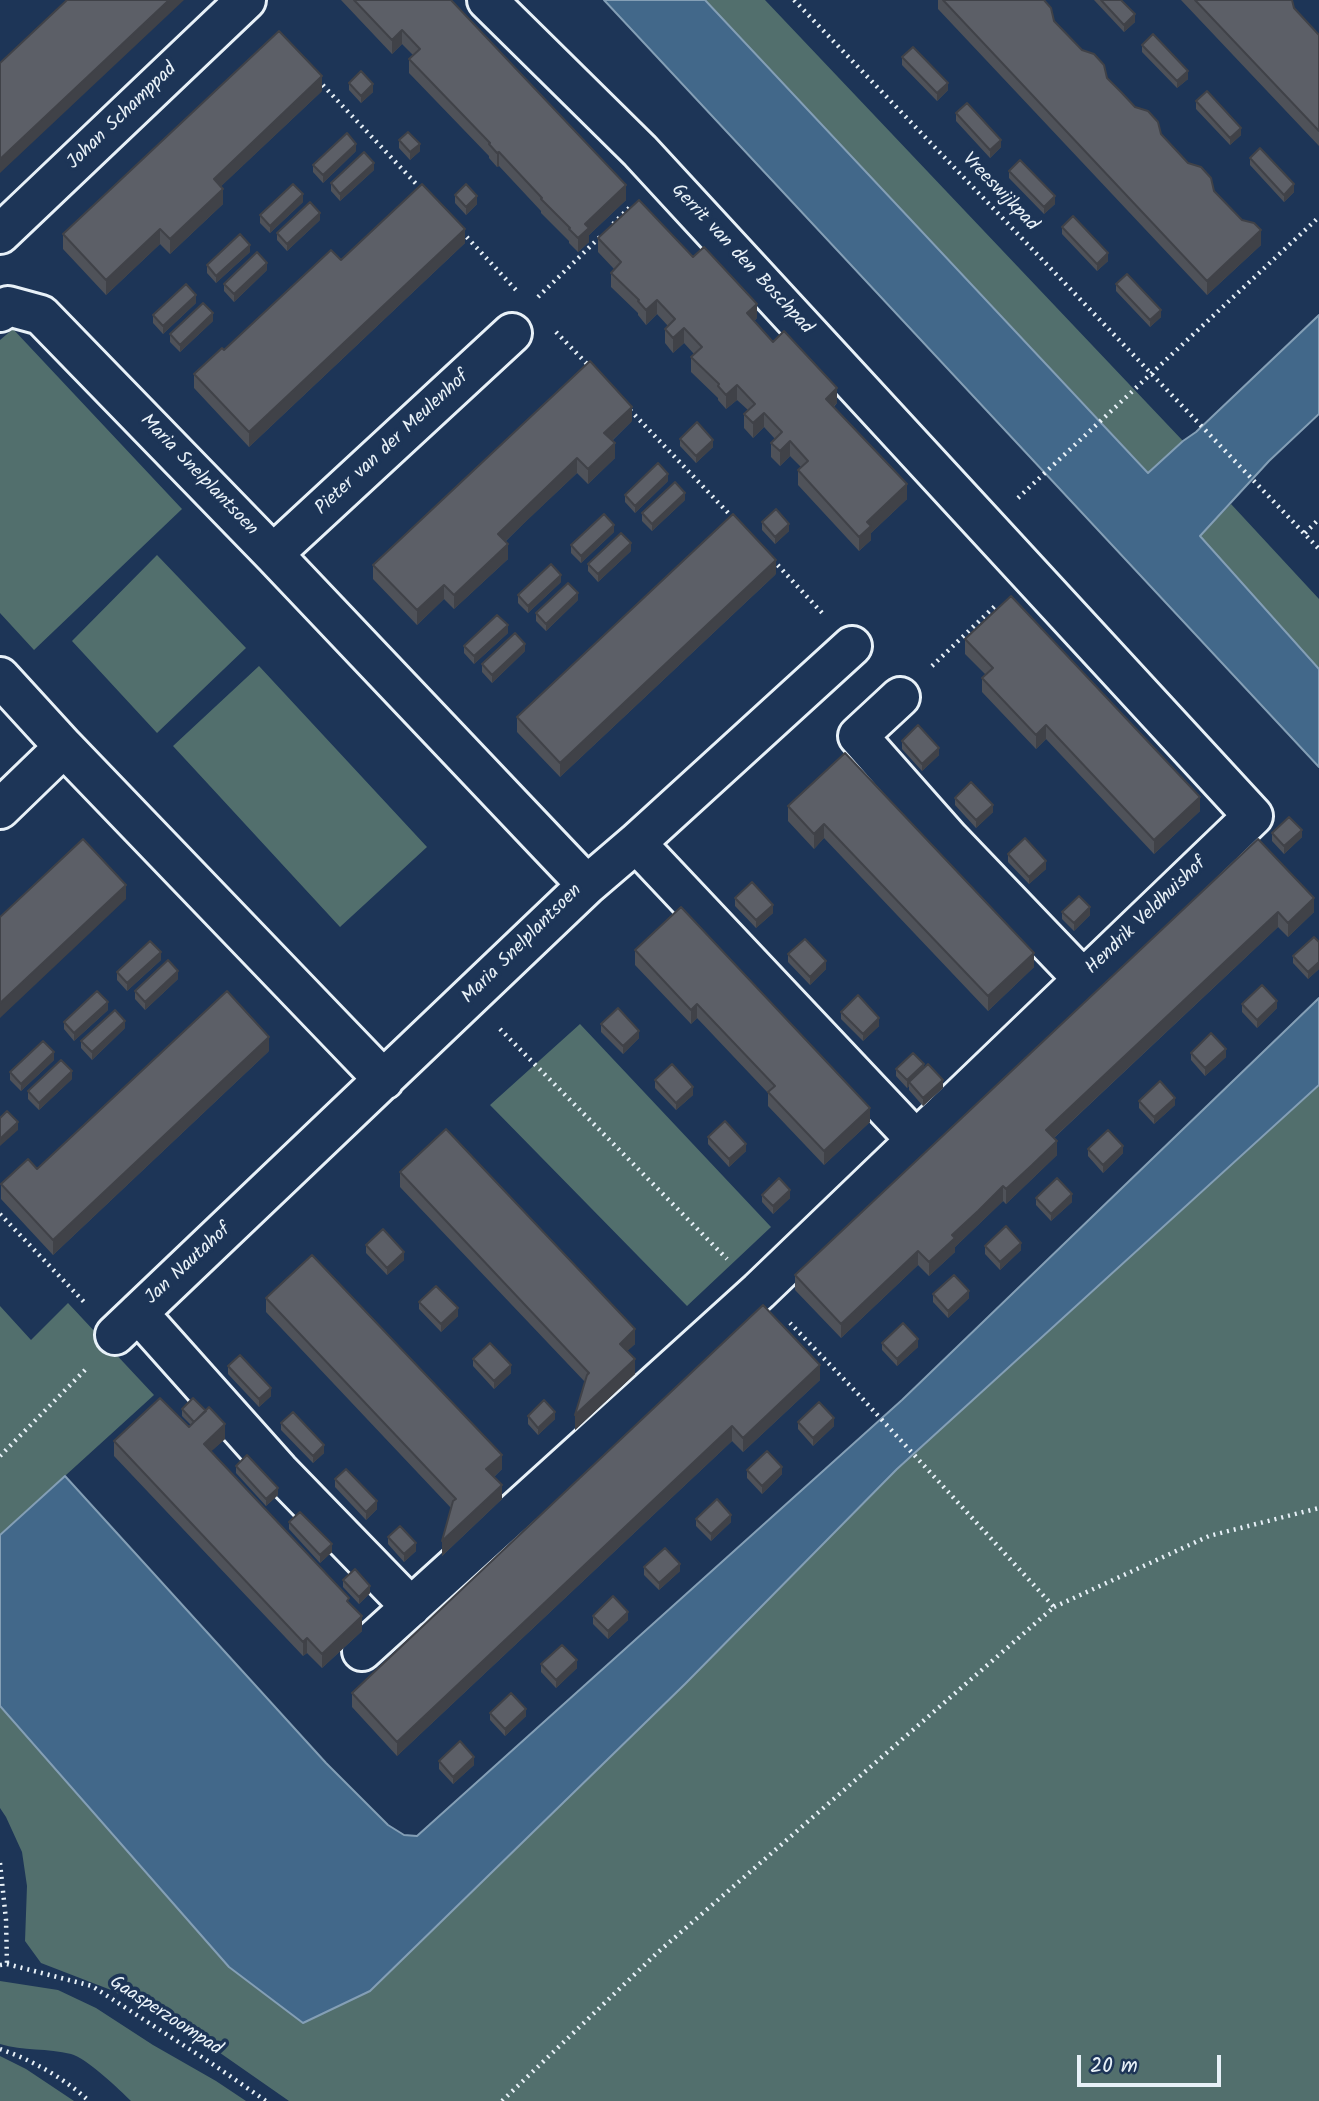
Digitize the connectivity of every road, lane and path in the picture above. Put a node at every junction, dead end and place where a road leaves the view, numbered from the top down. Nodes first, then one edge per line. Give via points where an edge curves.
1 (246, 0) edge
2 (487, 0) edge
3 (794, 0) edge
4 (311, 72) edge
5 (663, 175) junction
6 (426, 194) edge
7 (1319, 217) edge
8 (454, 224) edge
9 (0, 234) edge
10 (3, 299) edge
11 (522, 319) junction
12 (1152, 373) junction
13 (596, 374) edge
14 (624, 404) edge
15 (1319, 519) edge
16 (737, 522) edge
17 (987, 527) junction
18 (1305, 533) junction
19 (1319, 549) edge
20 (765, 552) edge
21 (273, 554) junction
22 (1029, 573) junction
23 (852, 646) joint
24 (0, 677) edge
25 (900, 696) joint
26 (64, 747) junction
27 (0, 809) edge
28 (636, 843) junction
29 (587, 885) junction
30 (1083, 979) junction
31 (469, 998) junction
32 (384, 1080) junction
33 (916, 1140) junction
34 (0, 1214) edge
35 (759, 1291) junction
36 (127, 1324) junction
37 (0, 1456) edge
38 (1319, 1508) edge
39 (411, 1607) junction
40 (1054, 1607) junction
41 (362, 1651) dead end
42 (0, 1863) edge
43 (7, 1964) junction
44 (0, 1965) edge
45 (0, 2049) edge
46 (89, 2101) edge
47 (266, 2101) edge
48 (502, 2101) edge

1 - 9 street, Johan Schamppad
2 - 5 street, Gerrit van den Boschpad
3 - 12 path, Vreeswijkpad
4 - 6 path
5 - 11 path
5 - 17 street, Gerrit van den Boschpad
7 - 12 path
8 - 11 path
10 - 21 street, Maria Snelplantsoen via 41,315
11 - 13 path
11 - 21 street, Pieter van der Meulenhof
12 - 17 path
12 - 18 path, Vreeswijkpad
14 - 16 path
15 - 18 path
17 - 22 street, Hendrik Veldhuishof
18 - 19 path
20 - 23 path
21 - 29 street, Maria Snelplantsoen
22 - 25 path
22 - 30 street, Hendrik Veldhuishof via 1253,816
23 - 28 street
24 - 26 street
25 - 30 street via 858,736
26 - 27 street
26 - 32 street
28 - 29 street
28 - 33 street
29 - 31 street, Maria Snelplantsoen
30 - 33 street, Hendrik Veldhuishof
31 - 32 street, Maria Snelplantsoen
31 - 35 path
32 - 36 street, Jan Nautahof
33 - 35 street, Hendrik Veldhuishof
34 - 36 path
35 - 39 street
35 - 40 path
36 - 37 path
36 - 39 street
38 - 40 path via 1209,1536
39 - 41 street
40 - 48 path via 657,1953
42 - 43 path
43 - 44 path, Gaasperzoompad
43 - 47 path, Gaasperzoompad via 92,1986
45 - 46 path via 71,2085

